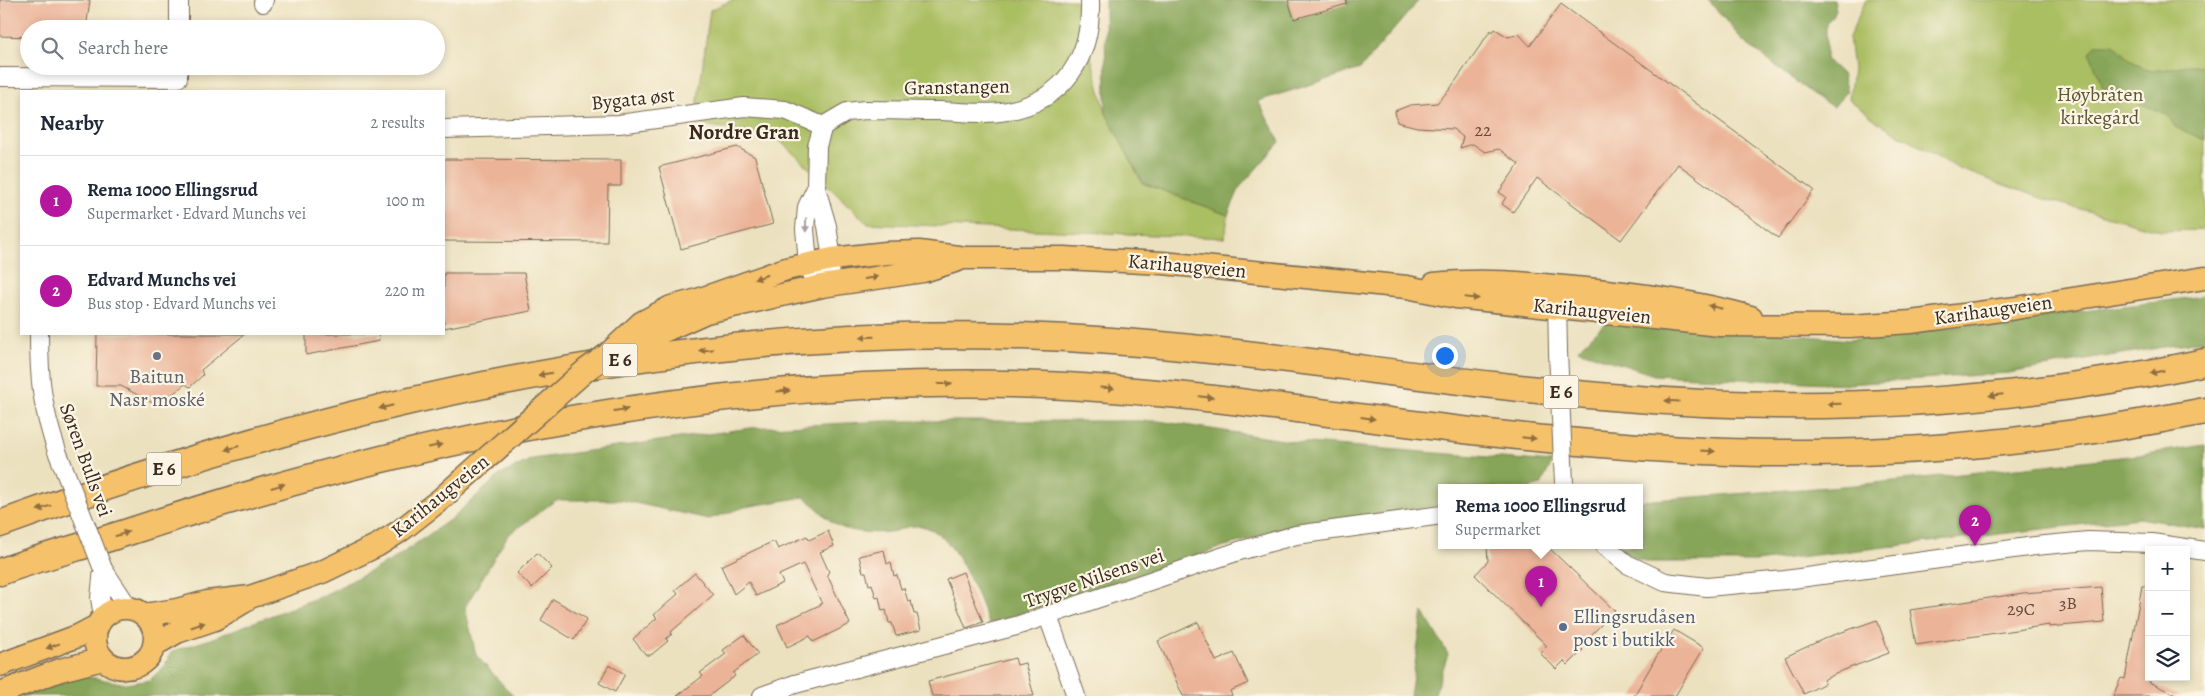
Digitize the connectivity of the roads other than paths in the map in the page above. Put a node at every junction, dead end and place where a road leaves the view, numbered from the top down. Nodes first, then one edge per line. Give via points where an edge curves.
1 (180, 0) edge
2 (1090, 0) edge
3 (179, 20) edge
4 (178, 75) edge
5 (0, 77) edge
6 (42, 84) edge
7 (823, 126) junction
8 (445, 129) edge
9 (816, 188) junction
10 (966, 258) junction
11 (832, 259) junction
12 (808, 264) junction
13 (2205, 278) edge
14 (822, 286) junction
15 (1557, 297) junction
16 (40, 335) edge
17 (607, 356) junction
18 (2205, 362) edge
19 (2205, 411) edge
20 (1564, 484) edge
21 (1438, 516) edge
22 (0, 524) edge
23 (1609, 549) edge
24 (2205, 551) edge
25 (25, 563) junction
26 (103, 569) junction
27 (0, 572) edge
28 (0, 583) edge
29 (250, 597) junction
30 (131, 606) junction
31 (100, 614) junction
32 (1048, 616) junction
33 (154, 646) junction
34 (103, 659) junction
35 (0, 665) edge
36 (0, 693) edge
37 (762, 696) edge
38 (1076, 696) edge

1 - 3 street
2 - 7 street, Granstangen via 1081,56 1072,74 1061,86 1032,104 1006,111 984,112 865,110 847,112
4 - 6 street via 178,78
5 - 6 street
7 - 8 street, Bygata øst via 785,110 744,107 619,124
7 - 9 street via 817,146
9 - 11 street
9 -> 12 street via 807,207
10 - 11 main road, Karihaugveien via 919,252
14 -> 10 main road, Karihaugveien via 923,271
10 - 15 main road, Karihaugveien via 1163,263 1407,286 1456,297
11 - 12 main road, Karihaugveien
11 - 14 street via 830,273
12 - 14 street
12 -> 17 main road, Karihaugveien via 671,307 641,323
13 - 15 main road, Karihaugveien via 2016,308 1911,322 1851,326 1779,324 1671,298
14 - 17 main road, Karihaugveien via 706,312
15 - 20 street, bridge
16 - 26 street, Søren Bulls vei, bridge via 45,413
17 - 29 main road, Karihaugveien, bridge via 580,375 420,516 378,545 322,572
18 -> 22 highway, E 6 via 2072,386 1965,398 1856,404 1744,404 1624,398 1232,352 1086,340 980,335 795,341 618,361 399,404 208,455
25 -> 19 highway, E 6 via 278,486 462,440 573,417 742,393 921,384 1102,388 1228,400 1510,436 1740,453 1858,452 1963,446 2080,432
21 - 32 street, Trygve Nilsens vei via 1296,535
23 - 24 street via 1628,564 1665,582 1707,587 2088,542 2152,543
25 - 27 highway, E 6
25 - 28 highway, E 6
26 - 30 street, Søren Bulls vei
26 - 31 street, Søren Bulls vei
29 - 30 main road, Karihaugveien via 207,602 177,610
33 -> 29 main road, Karihaugveien via 178,632 215,619
30 - 31 main road, Karihaugveien
30 - 33 main road via 153,629
31 - 34 main road via 95,643
31 -> 35 main road, Karihaugveien via 78,636
32 - 37 street, Trygve Nilsens vei via 795,684
32 - 38 street
33 - 34 main road, Karihaugveien via 144,661 136,666 119,668
34 - 36 main road via 60,670

